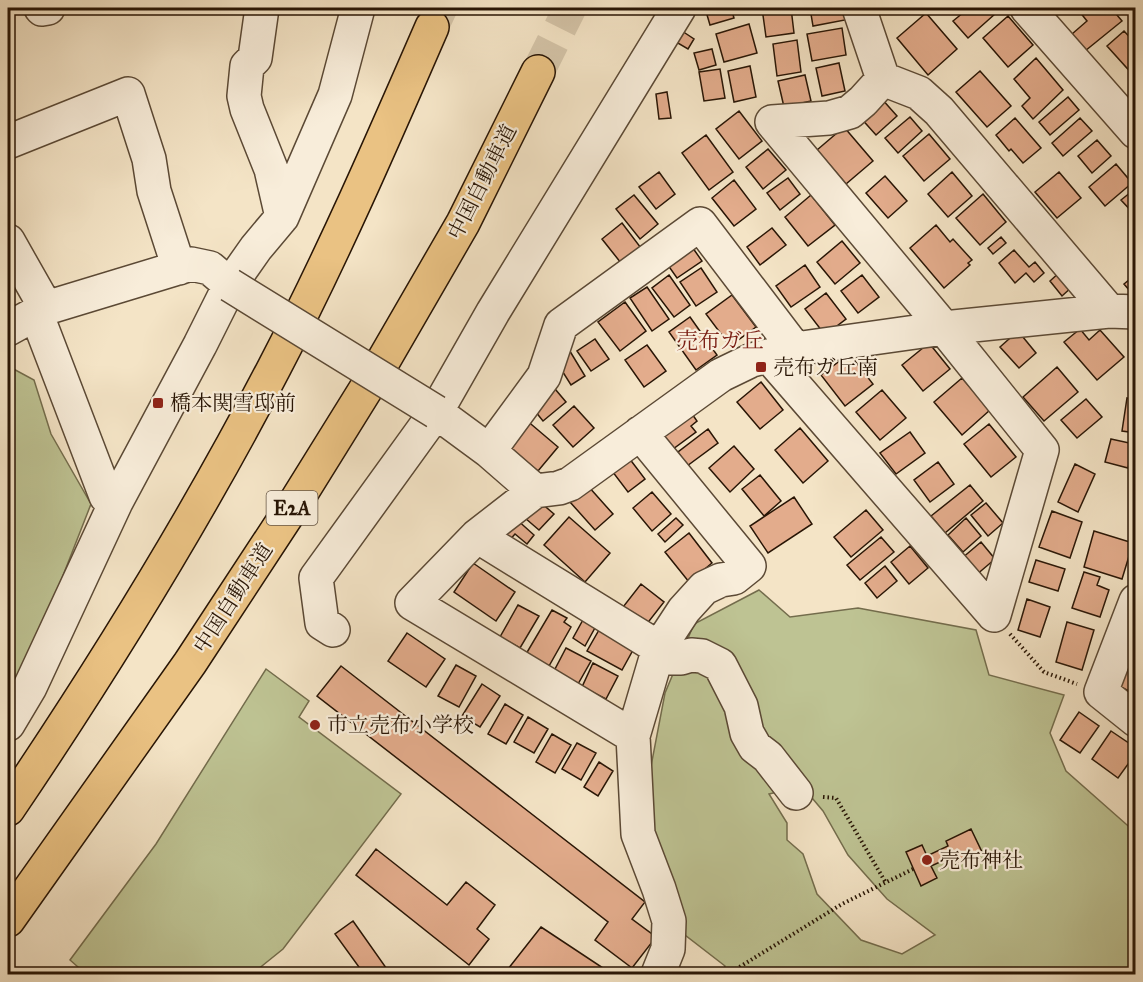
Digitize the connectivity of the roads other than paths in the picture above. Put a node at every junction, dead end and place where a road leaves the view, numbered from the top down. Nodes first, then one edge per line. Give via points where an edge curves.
1 (41, 8) edge
2 (48, 8) edge
3 (262, 8) edge
4 (358, 8) edge
5 (679, 8) edge
6 (859, 8) edge
7 (1028, 8) edge
8 (432, 27) tunnel mouth
9 (538, 72) tunnel mouth
10 (884, 79) junction
11 (1136, 132) edge
12 (8, 142) edge
13 (282, 217) junction
14 (8, 241) edge
15 (179, 268) junction
16 (230, 285) junction
17 (41, 311) junction
18 (1122, 312) edge
19 (944, 328) junction
20 (8, 329) edge
21 (782, 353) junction
22 (436, 412) junction
23 (640, 433) junction
24 (489, 451) junction
25 (536, 490) junction
26 (116, 502) junction
27 (477, 536) junction
28 (1136, 601) edge
29 (333, 630) dead end
30 (659, 648) junction
31 (1136, 720) edge
32 (8, 724) edge
33 (633, 736) junction
34 (796, 793) road end
35 (8, 809) edge
36 (8, 920) edge
37 (657, 975) edge

1 - 2 street
3 - 13 street via 255,58 247,66 244,96 271,169
4 - 13 street via 335,95
5 - 22 street
6 - 10 street
7 - 11 street
8 - 35 highway via 362,188 275,367 188,526 79,704
9 - 36 highway, 中国自動車道 / E2A via 463,223 308,483 190,663
10 - 18 street via 919,93 939,111
10 - 19 street via 850,112 829,118 772,122
12 - 15 street via 128,94
13 - 16 street
14 - 17 street
15 - 16 street via 191,264 210,268
15 - 17 street
16 - 22 street, bridge
16 - 26 street
17 - 20 street
17 - 26 street via 106,496
18 - 19 street
19 - 21 street
19 - 21 street via 1042,450 994,615
21 - 23 street via 752,360 722,375
21 - 24 street via 700,224 561,326 544,376
22 - 24 street
22 - 29 street via 316,578 322,623
23 - 25 street via 570,484
23 - 30 street via 749,566 734,578 704,588
24 - 25 street
25 - 27 street
26 - 32 street via 30,687
27 - 30 street
27 - 33 street via 412,603
28 - 31 street via 1101,692
30 - 33 street
30 - 34 street via 669,658 702,656 720,665 741,706 747,733 755,747
33 - 37 street via 638,834 669,921 668,949

